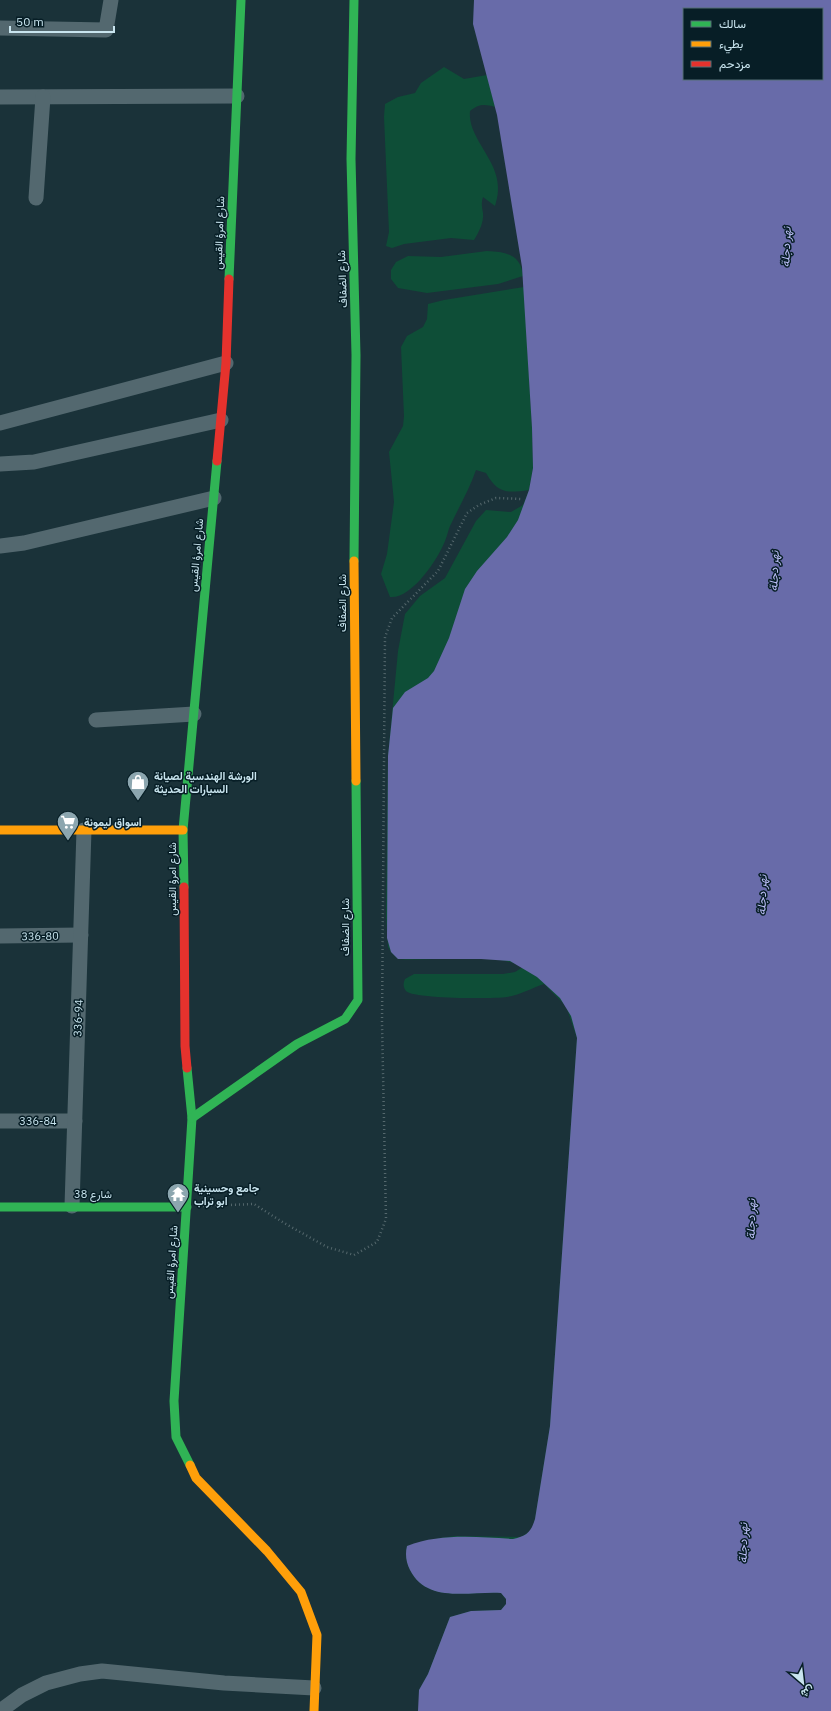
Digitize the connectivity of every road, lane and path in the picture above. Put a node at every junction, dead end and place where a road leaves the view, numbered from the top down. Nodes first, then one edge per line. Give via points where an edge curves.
1 (111, 0) edge
2 (241, 0) edge
3 (354, 0) edge
4 (0, 28) edge
5 (237, 96) junction
6 (0, 97) edge
7 (42, 97) junction
8 (36, 198) dead end
9 (226, 363) junction
10 (221, 420) junction
11 (0, 423) edge
12 (0, 464) edge
13 (214, 498) junction
14 (522, 499) dead end
15 (0, 546) edge
16 (194, 714) junction
17 (96, 720) dead end
18 (0, 830) edge
19 (84, 830) junction
20 (183, 830) junction
21 (81, 935) junction
22 (0, 936) edge
23 (192, 1118) junction
24 (0, 1121) edge
25 (75, 1121) junction
26 (72, 1206) junction
27 (187, 1206) junction
28 (0, 1207) edge
29 (314, 1688) junction
30 (0, 1711) edge
31 (314, 1711) edge

1 - 4 street via 106,30
2 - 5 street, شارع امرؤ القيس
3 - 23 street, شارع الضفاف via 351,159 356,355 354,534 358,1000 345,1019 297,1044
5 - 7 street
5 - 9 street, شارع امرؤ القيس
6 - 7 street
7 - 8 street
9 - 10 street, شارع امرؤ القيس
9 - 11 street
10 - 12 street via 34,462
10 - 13 street, شارع امرؤ القيس
13 - 15 street via 24,544
13 - 16 street, شارع امرؤ القيس
14 - 27 path via 496,498 479,505 467,514 438,571 392,618 385,637 382,1023 386,1219 377,1242 354,1254 327,1247 254,1204
16 - 17 street
16 - 20 street, شارع امرؤ القيس
18 - 19 street
19 - 20 street
19 - 21 street, 336-94
20 - 23 street, شارع امرؤ القيس via 185,1046
21 - 22 street, 336-80
21 - 25 street, 336-94
23 - 27 street, شارع امرؤ القيس
24 - 25 street, 336-84
25 - 26 street, 336-94
26 - 27 street, شارع 38
26 - 28 street, شارع 38
27 - 29 street, شارع امرؤ القيس via 174,1401 176,1437 196,1478 268,1551 301,1592 317,1635
29 - 30 street via 224,1683 102,1671 46,1683
29 - 31 street, شارع امرؤ القيس

